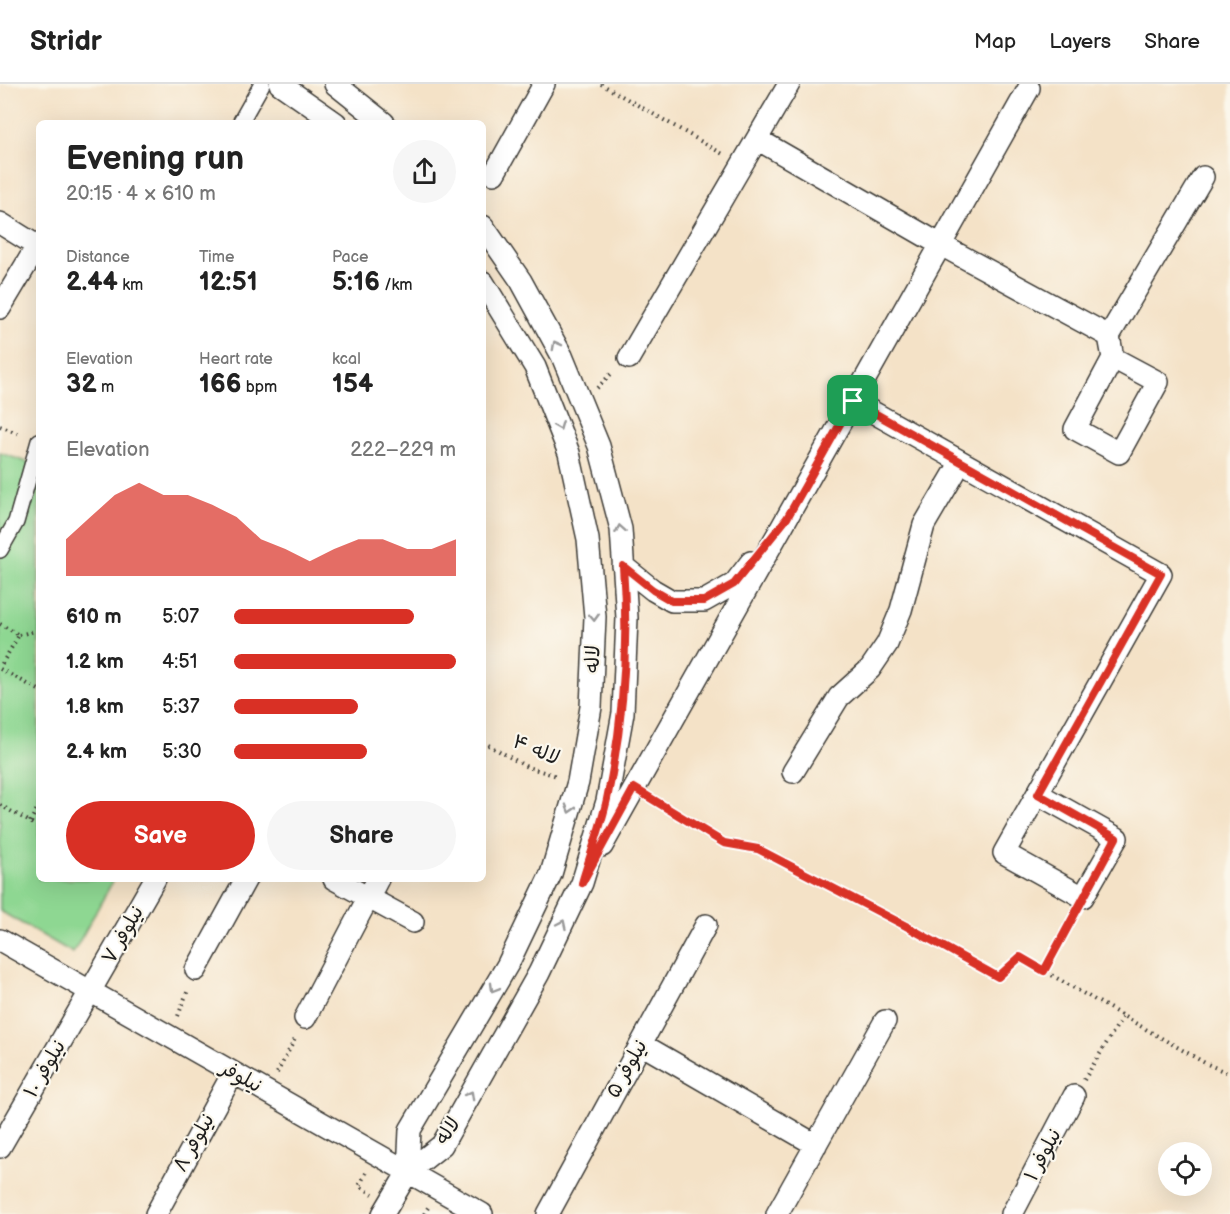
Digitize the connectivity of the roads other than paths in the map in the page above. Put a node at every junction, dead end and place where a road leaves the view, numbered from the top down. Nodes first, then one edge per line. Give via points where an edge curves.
1 (262, 84) edge
2 (280, 84) edge
3 (335, 84) edge
4 (544, 84) edge
5 (789, 84) edge
6 (1029, 88) dead end
7 (242, 120) edge
8 (332, 120) edge
9 (380, 120) edge
10 (757, 139) junction
11 (494, 174) dead end
12 (1203, 177) dead end
13 (0, 223) edge
14 (486, 230) edge
15 (36, 243) edge
16 (941, 244) junction
17 (36, 247) edge
18 (486, 287) edge
19 (0, 308) edge
20 (1109, 336) junction
21 (629, 358) road end
22 (1113, 358) dead end
23 (853, 401) junction
24 (36, 452) edge
25 (961, 462) junction
26 (787, 518) junction
27 (0, 550) edge
28 (623, 566) junction
29 (794, 772) dead end
30 (1038, 794) junction
31 (153, 882) edge
32 (244, 882) edge
33 (347, 882) edge
34 (582, 883) junction
35 (373, 888) edge
36 (413, 922) dead end
37 (706, 925) dead end
38 (0, 940) edge
39 (196, 970) road end
40 (90, 992) junction
41 (305, 1018) road end
42 (885, 1021) dead end
43 (641, 1044) junction
44 (233, 1073) junction
45 (1074, 1096) road end
46 (816, 1145) junction
47 (0, 1147) edge
48 (408, 1172) junction
49 (156, 1214) edge
50 (383, 1214) edge
51 (482, 1214) edge
52 (548, 1214) edge
53 (777, 1214) edge
54 (1012, 1214) edge

1 - 7 street
2 - 8 street
3 - 9 street
4 - 11 street
5 - 10 street
6 - 16 street
10 - 16 street
10 - 21 street
12 - 20 street
13 - 15 street
28 -> 14 street, لاله via 621,529 599,446 562,356 521,281
16 - 20 street
16 - 23 street
17 - 19 street
18 -> 48 street, لاله via 535,368 569,453 588,539 595,617 591,707 578,782 550,874 512,954 410,1130
20 - 22 street
23 - 25 street
23 - 26 street
24 - 27 street via 16,522
25 - 29 street via 924,525 901,610 887,644 870,669 839,697
25 - 30 street via 1161,574
26 - 28 street via 734,584 704,601 672,601
26 - 34 street
28 - 34 street, لاله via 627,618 623,713 607,801
30 - 30 street via 1116,838 1083,897 1004,853
31 - 40 street, نیلوفر ۷
32 - 39 street
33 - 35 street
48 -> 34 street, لاله via 442,1145 538,973
35 - 36 street
35 - 41 street
37 - 43 street, نیلوفر ۵
38 - 40 street, نیلوفر
40 - 44 street, نیلوفر
40 - 47 street, نیلوفر ۱۰
42 - 46 street
43 - 46 street
43 - 52 street, نیلوفر ۵
44 - 48 street, نیلوفر
44 - 49 street, نیلوفر ۸
45 - 54 street, نیلوفر ۱
46 - 53 street
48 - 50 street
48 - 51 street, نیلوفر

